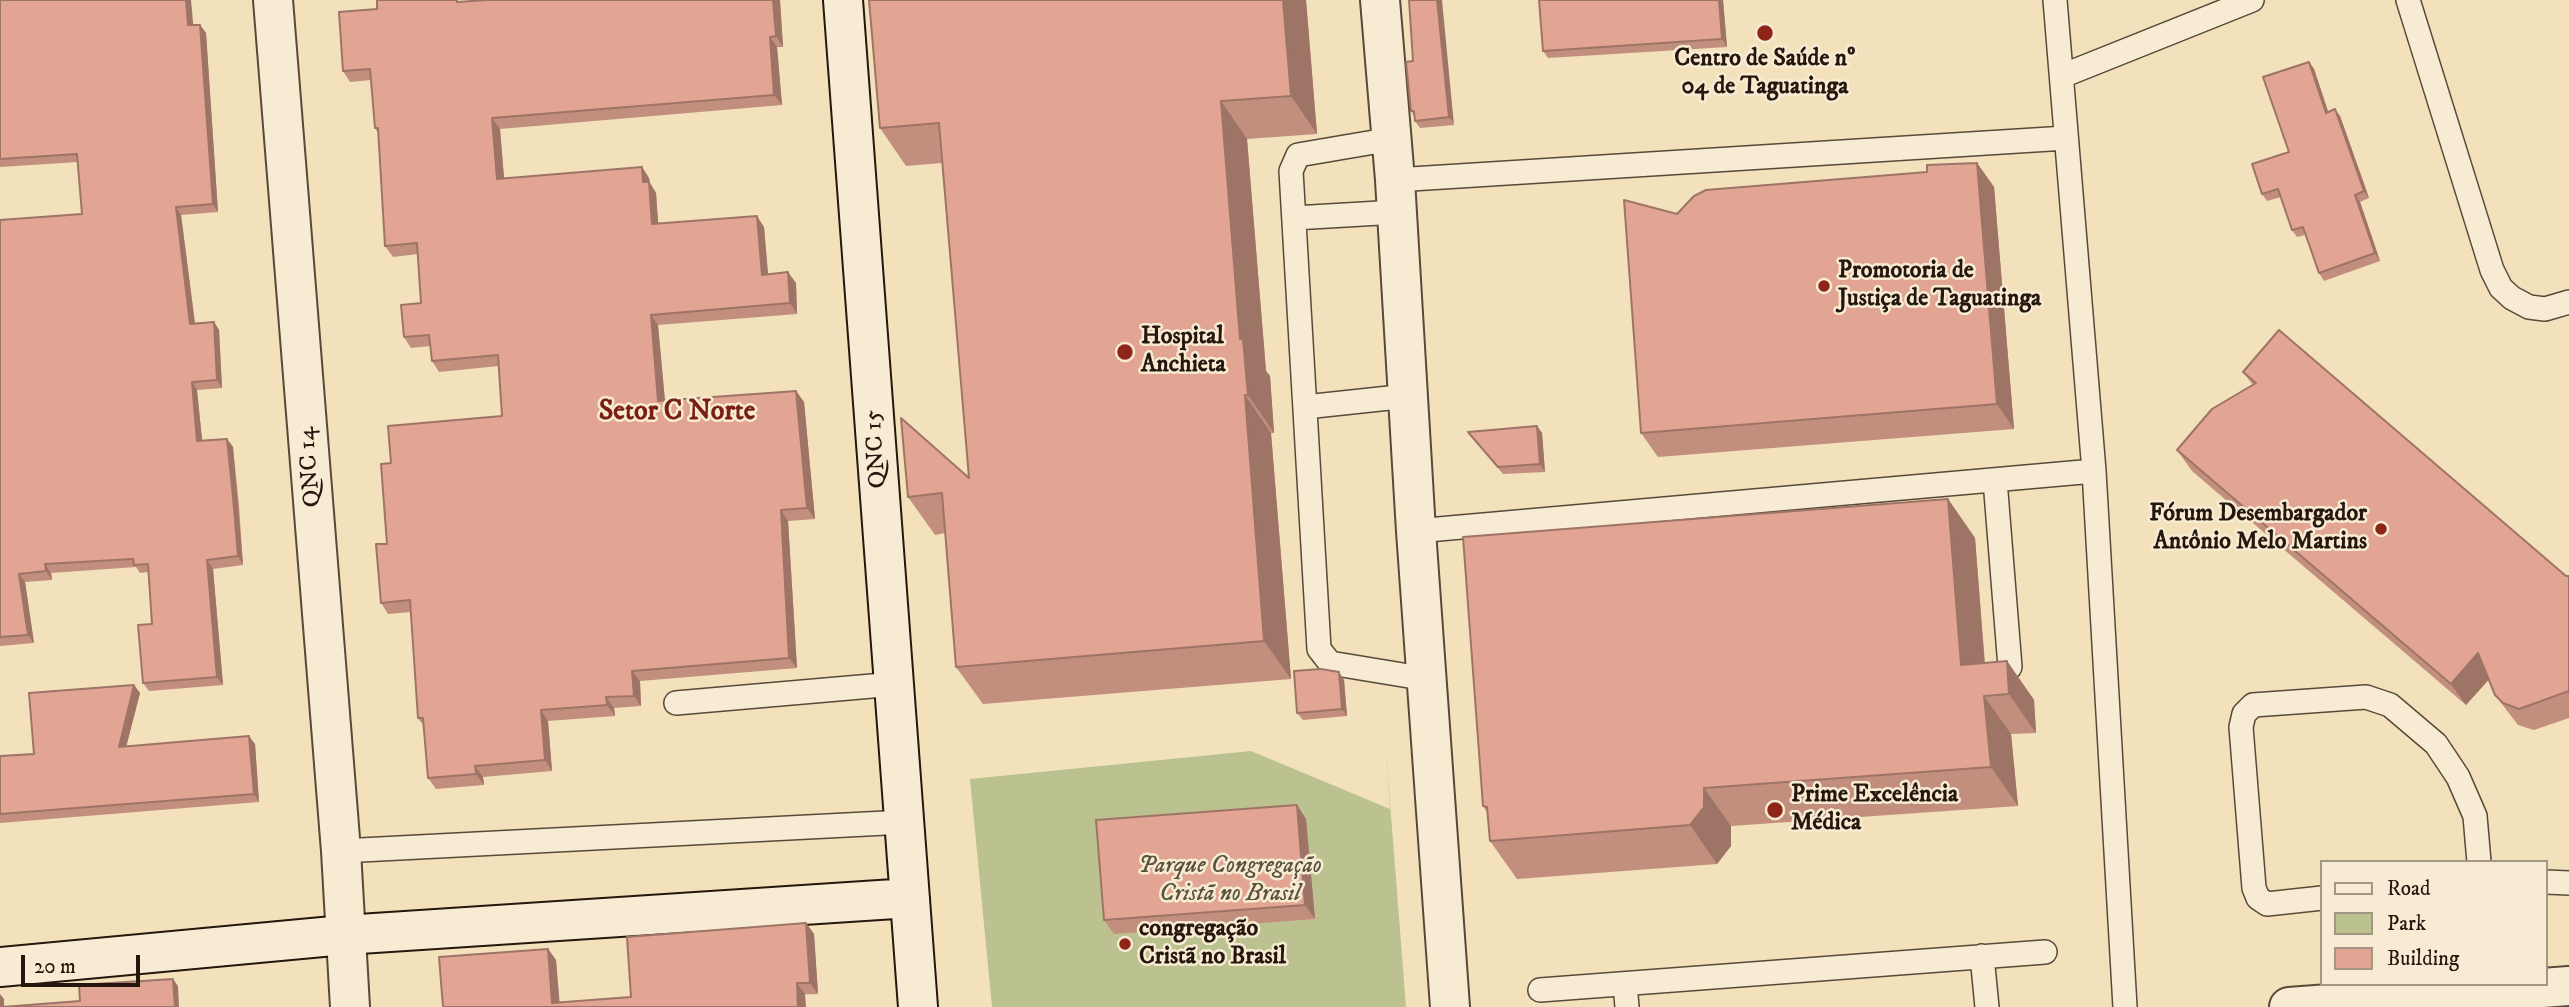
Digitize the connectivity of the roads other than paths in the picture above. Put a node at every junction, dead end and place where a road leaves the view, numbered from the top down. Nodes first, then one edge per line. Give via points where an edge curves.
1 (273, 0) edge
2 (843, 0) edge
3 (1380, 0) edge
4 (2055, 0) edge
5 (2252, 0) edge
6 (2408, 0) edge
7 (2062, 76) junction
8 (2066, 138) junction
9 (1392, 139) junction
10 (1396, 196) junction
11 (1294, 218) junction
12 (2569, 302) edge
13 (1408, 396) junction
14 (1305, 407) junction
15 (2094, 471) junction
16 (1995, 480) junction
17 (1416, 531) junction
18 (2010, 667) edge
19 (1426, 679) junction
20 (895, 684) junction
21 (676, 703) dead end
22 (905, 822) junction
23 (341, 850) junction
24 (2479, 860) edge
25 (2548, 882) edge
26 (2569, 883) edge
27 (910, 898) junction
28 (2320, 898) edge
29 (344, 935) junction
30 (2045, 952) dead end
31 (1982, 956) junction
32 (0, 967) edge
33 (1625, 984) junction
34 (2569, 986) edge
35 (2485, 988) edge
36 (1540, 990) dead end
37 (2438, 1001) edge
38 (349, 1007) edge
39 (918, 1007) edge
40 (1450, 1007) edge
41 (1627, 1007) edge
42 (1987, 1007) edge
43 (2125, 1007) edge
44 (2289, 1007) edge

1 - 23 street, QNC 14
2 - 20 street, QNC 15
3 - 9 street
4 - 7 lane
5 - 7 lane
6 - 12 lane via 2497,279 2512,298 2529,307 2545,309
7 - 8 lane
8 - 10 lane
8 - 15 lane
9 - 10 street
9 - 11 lane via 1298,155 1291,171
10 - 11 lane
10 - 13 street
11 - 14 lane
13 - 14 lane
13 - 17 street
14 - 19 lane via 1319,649 1330,663
15 - 16 lane
15 - 43 lane
16 - 17 lane
16 - 18 lane
17 - 19 street
19 - 40 street
20 - 21 lane
20 - 22 street, QNC 15
22 - 23 lane
22 - 27 street, QNC 15
23 - 29 street, QNC 14
24 - 28 lane via 2475,816 2458,777 2436,744 2390,705 2366,698 2253,705 2244,714 2242,727 2254,888 2267,904
25 - 26 lane
27 - 29 street
27 - 39 street, QNC 15
29 - 32 street
29 - 38 street, QNC 14
30 - 31 lane
31 - 33 lane
31 - 42 lane
33 - 36 lane
33 - 41 lane
34 - 35 street
35 - 37 street
37 - 44 street

